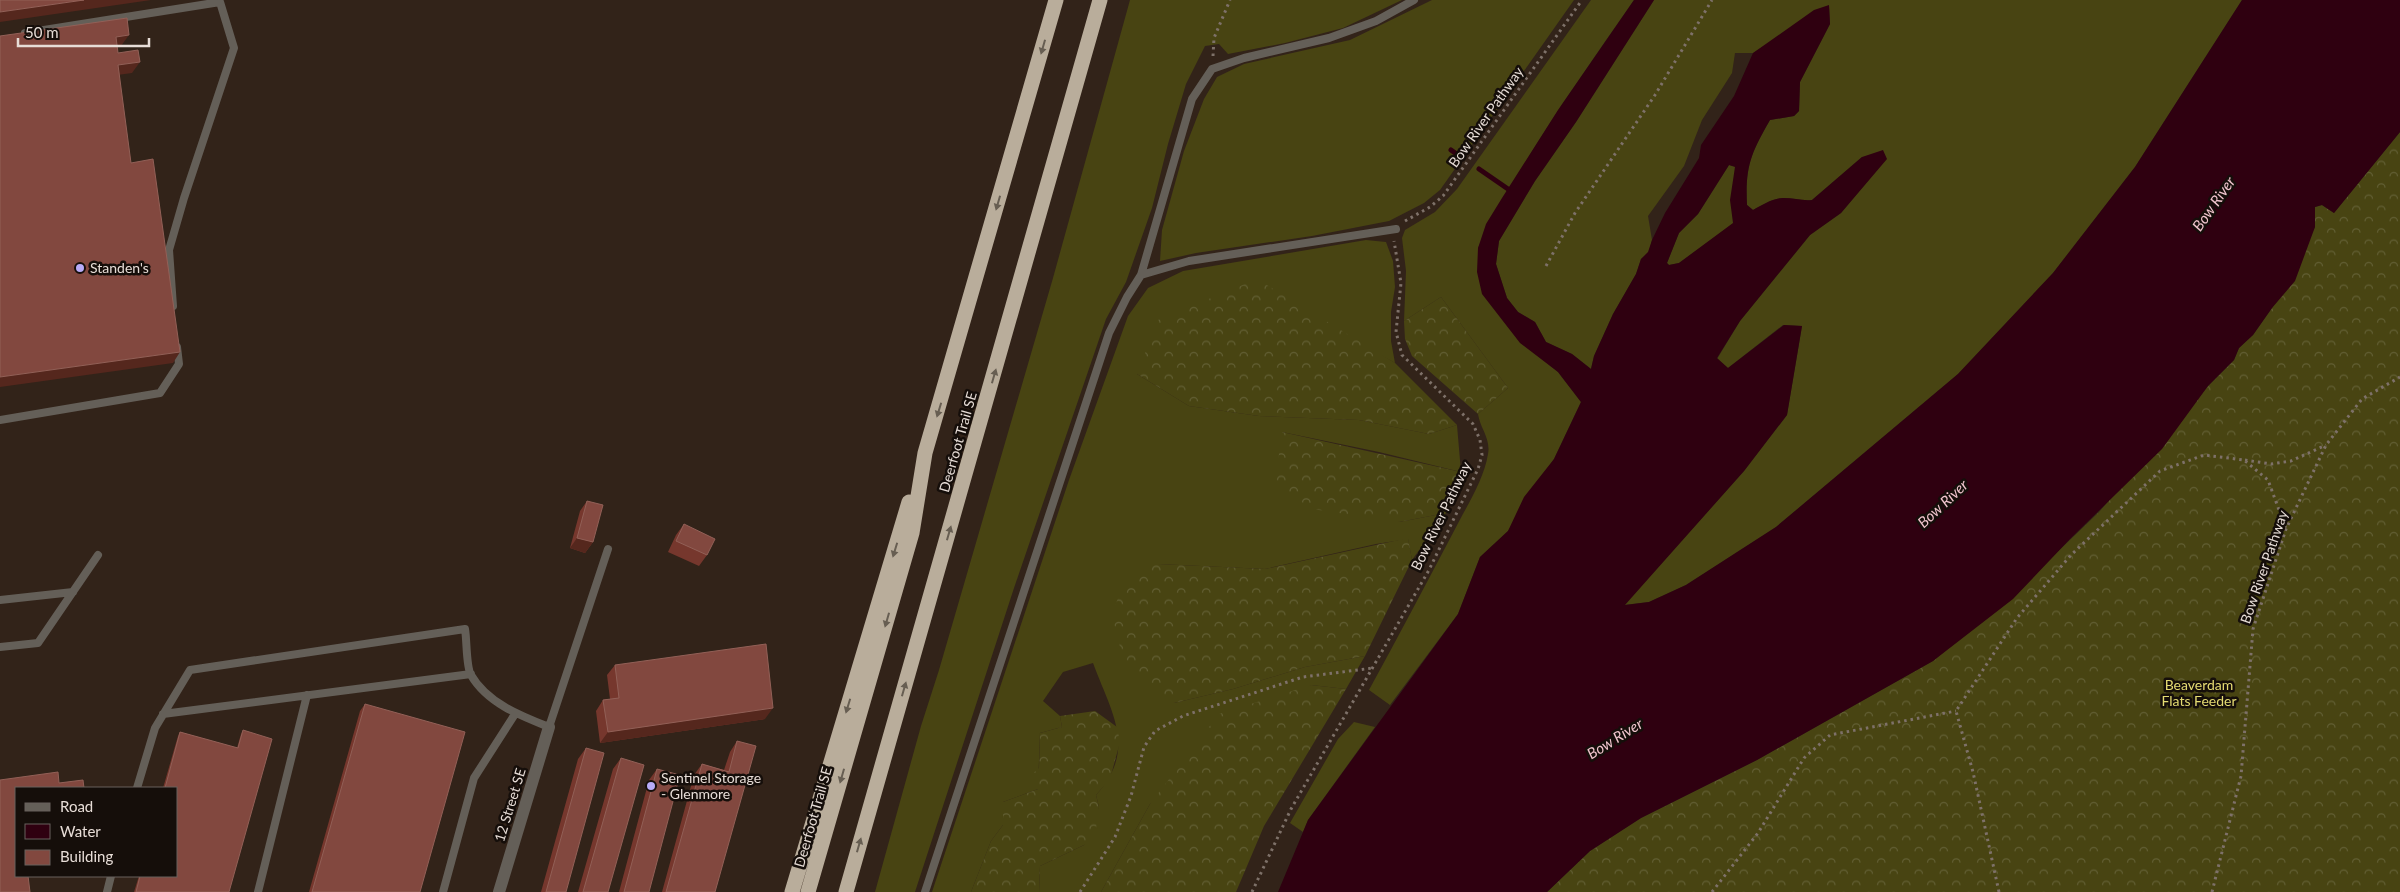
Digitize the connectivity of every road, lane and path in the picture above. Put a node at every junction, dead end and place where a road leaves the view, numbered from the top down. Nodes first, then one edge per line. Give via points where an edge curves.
1 (1056, 0) edge
2 (1100, 0) edge
3 (1230, 0) edge
4 (1414, 0) edge
5 (1582, 0) edge
6 (1712, 0) edge
7 (221, 1) edge
8 (20, 33) edge
9 (1212, 69) junction
10 (1396, 229) junction
11 (1546, 266) dead end
12 (1141, 275) junction
13 (174, 315) edge
14 (176, 334) edge
15 (2400, 377) edge
16 (0, 420) edge
17 (2326, 445) junction
18 (925, 454) junction
19 (2244, 460) junction
20 (2286, 529) junction
21 (608, 549) dead end
22 (98, 555) dead end
23 (72, 592) junction
24 (0, 600) edge
25 (0, 647) edge
26 (1374, 668) junction
27 (470, 674) junction
28 (307, 695) junction
29 (1956, 711) junction
30 (163, 714) junction
31 (515, 714) junction
32 (549, 726) junction
33 (137, 787) edge
34 (111, 877) edge
35 (106, 892) edge
36 (258, 892) edge
37 (443, 892) edge
38 (499, 892) edge
39 (792, 892) edge
40 (808, 892) edge
41 (846, 892) edge
42 (926, 892) edge
43 (1080, 892) edge
44 (1252, 892) edge
45 (1712, 892) edge
46 (1999, 892) edge
47 (2212, 892) edge

1 -> 18 highway, Deerfoot Trail SE
41 -> 2 highway, Deerfoot Trail SE
3 - 9 path via 1214,38
4 - 9 lane via 1376,21 1330,38 1244,58
5 - 10 path, Bow River Pathway via 1443,196
6 - 11 path via 1656,95 1575,213
7 - 8 lane
7 - 13 lane via 234,48 169,250
9 - 12 lane via 1192,99
10 - 12 lane via 1189,261
10 - 26 path, Bow River Pathway via 1393,238 1401,283 1396,332 1402,355 1473,424 1482,454 1478,469 1429,570
12 - 42 lane via 1109,332
14 - 16 lane via 179,364 160,393
15 - 17 path, Bow River Pathway via 2362,399
17 - 19 path via 2291,461 2271,464
17 - 20 path, Bow River Pathway
18 -> 39 highway
18 -> 40 highway, Deerfoot Trail SE via 912,532
19 - 20 path via 2268,480
19 - 29 path via 2204,455 2160,471 2070,555 2017,618
20 - 47 path, Bow River Pathway via 2253,629 2241,776
21 - 32 lane
22 - 23 lane
23 - 24 lane
23 - 25 lane via 38,642
26 - 43 path via 1294,679 1183,716 1155,731 1144,747 1131,796 1114,837
26 - 44 path, Bow River Pathway via 1291,809
27 - 28 lane
27 - 30 lane via 465,628 190,670
27 - 31 lane via 491,697
28 - 30 lane
28 - 36 lane
29 - 45 path via 1830,736 1804,758 1758,833
29 - 46 path
30 - 33 lane via 155,728
31 - 32 lane
31 - 37 lane via 474,778
32 - 38 street, 12 Street SE
34 - 35 lane

